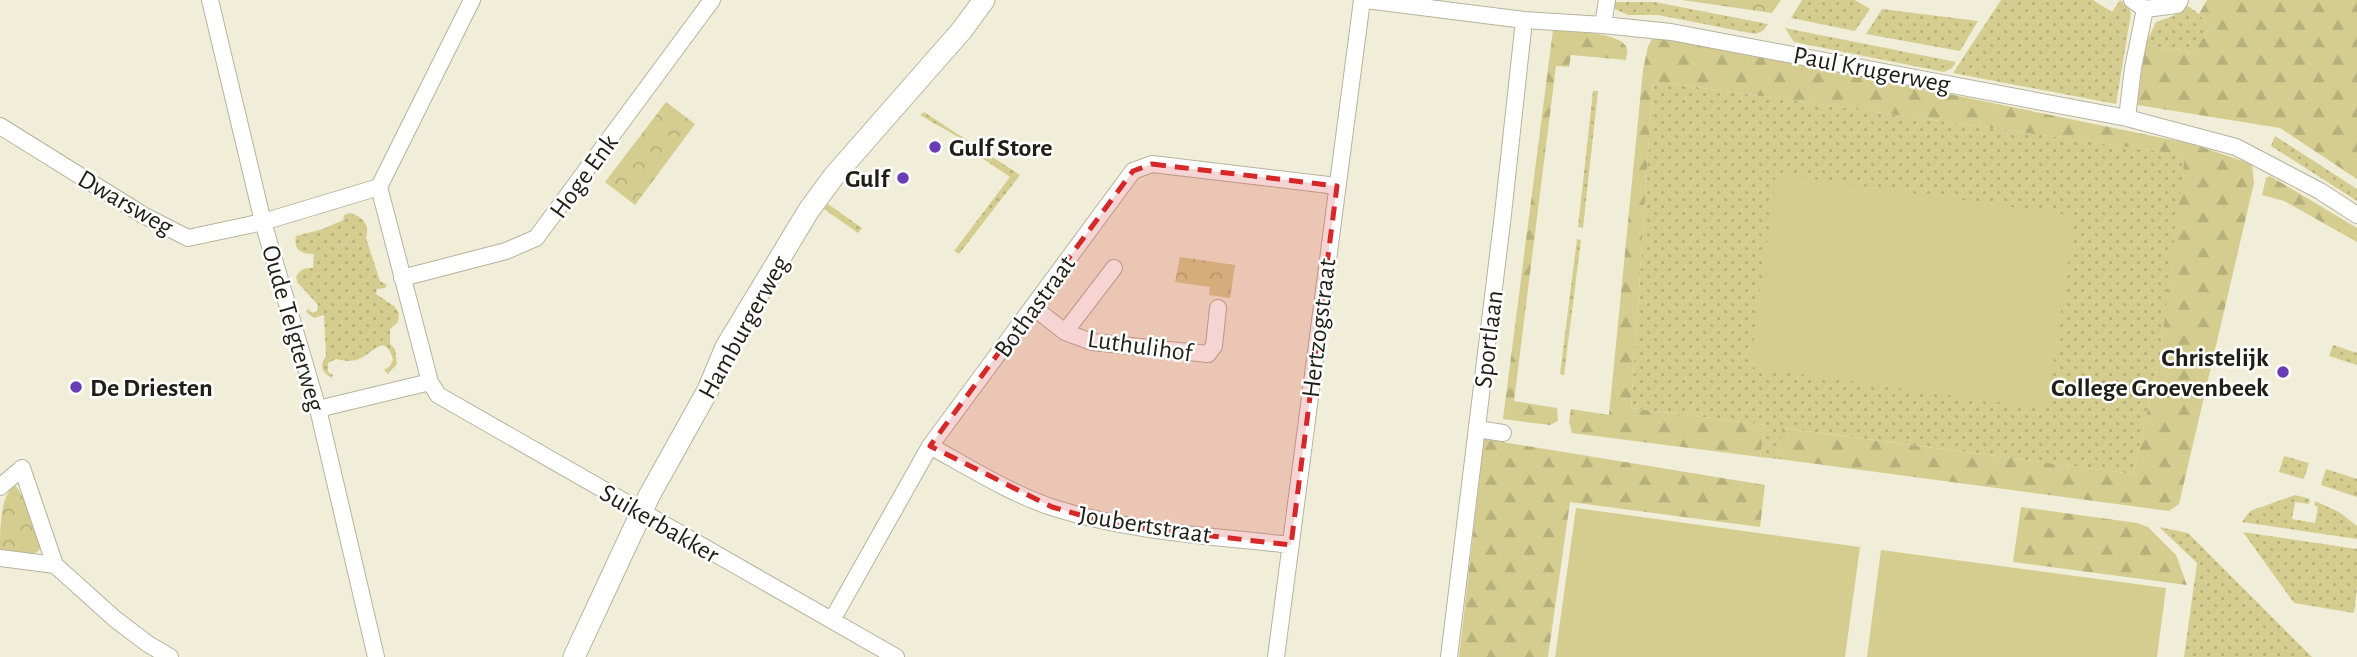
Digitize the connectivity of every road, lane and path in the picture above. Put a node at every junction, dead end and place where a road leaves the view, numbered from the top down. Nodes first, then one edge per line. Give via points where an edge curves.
1 (210, 0) edge
2 (472, 0) edge
3 (712, 0) edge
4 (984, 0) edge
5 (997, 0) edge
6 (1364, 0) edge
7 (1607, 0) edge
8 (2180, 0) edge
9 (2139, 5) edge
10 (1524, 20) junction
11 (1602, 24) junction
12 (962, 30) junction
13 (2127, 118) junction
14 (0, 126) edge
15 (1337, 186) junction
16 (379, 187) junction
17 (2357, 215) edge
18 (263, 222) junction
19 (1114, 268) dead end
20 (402, 278) junction
21 (1033, 307) junction
22 (1217, 308) dead end
23 (1065, 332) junction
24 (430, 382) junction
25 (318, 409) junction
26 (1477, 429) junction
27 (1503, 433) dead end
28 (930, 446) junction
29 (0, 487) edge
30 (642, 512) junction
31 (1291, 545) junction
32 (0, 558) edge
33 (55, 565) junction
34 (832, 620) junction
35 (170, 657) edge
36 (376, 657) edge
37 (574, 657) edge
38 (896, 657) edge
39 (1276, 657) edge
40 (1449, 657) edge

1 - 18 street, Oude Telgterweg
2 - 16 street
3 - 20 street, Hoge Enk via 536,238 506,251
4 - 12 street, Hamburgerweg
5 - 12 street, Hamburgerweg
6 - 10 street, Paul Krugerweg
6 - 15 street, Hertzogstraat
7 - 11 street
8 - 9 street via 2177,5
9 - 13 street
10 - 11 street, Paul Krugerweg
10 - 26 street, Sportlaan
11 - 13 street, Paul Krugerweg via 1671,32
12 - 30 street, Hamburgerweg via 834,176 809,211 726,347
13 - 17 street, Paul Krugerweg via 2236,147
14 - 18 street, Dwarsweg via 188,238
15 - 21 street, Bothastraat via 1152,164 1133,171
15 - 31 street, Hertzogstraat
16 - 18 street
16 - 20 street
18 - 25 street, Oude Telgterweg
19 - 23 street, Luthulihof
20 - 24 street
21 - 23 street, Luthulihof
21 - 28 street, Bothastraat
22 - 23 street, Luthulihof via 1214,346 1208,354 1092,342
24 - 25 street
24 - 30 street, Suikerbakker via 438,395
25 - 36 street, Oude Telgterweg
26 - 27 street
26 - 40 street, Sportlaan
28 - 31 street, Joubertstraat via 1013,491 1102,521
28 - 34 street, Bothastraat
29 - 33 street via 22,468
30 - 34 street, Suikerbakker
30 - 37 street, Hamburgerweg
31 - 39 street, Hertzogstraat
32 - 33 street
33 - 35 street via 115,619
34 - 38 street, Suikerbakker

